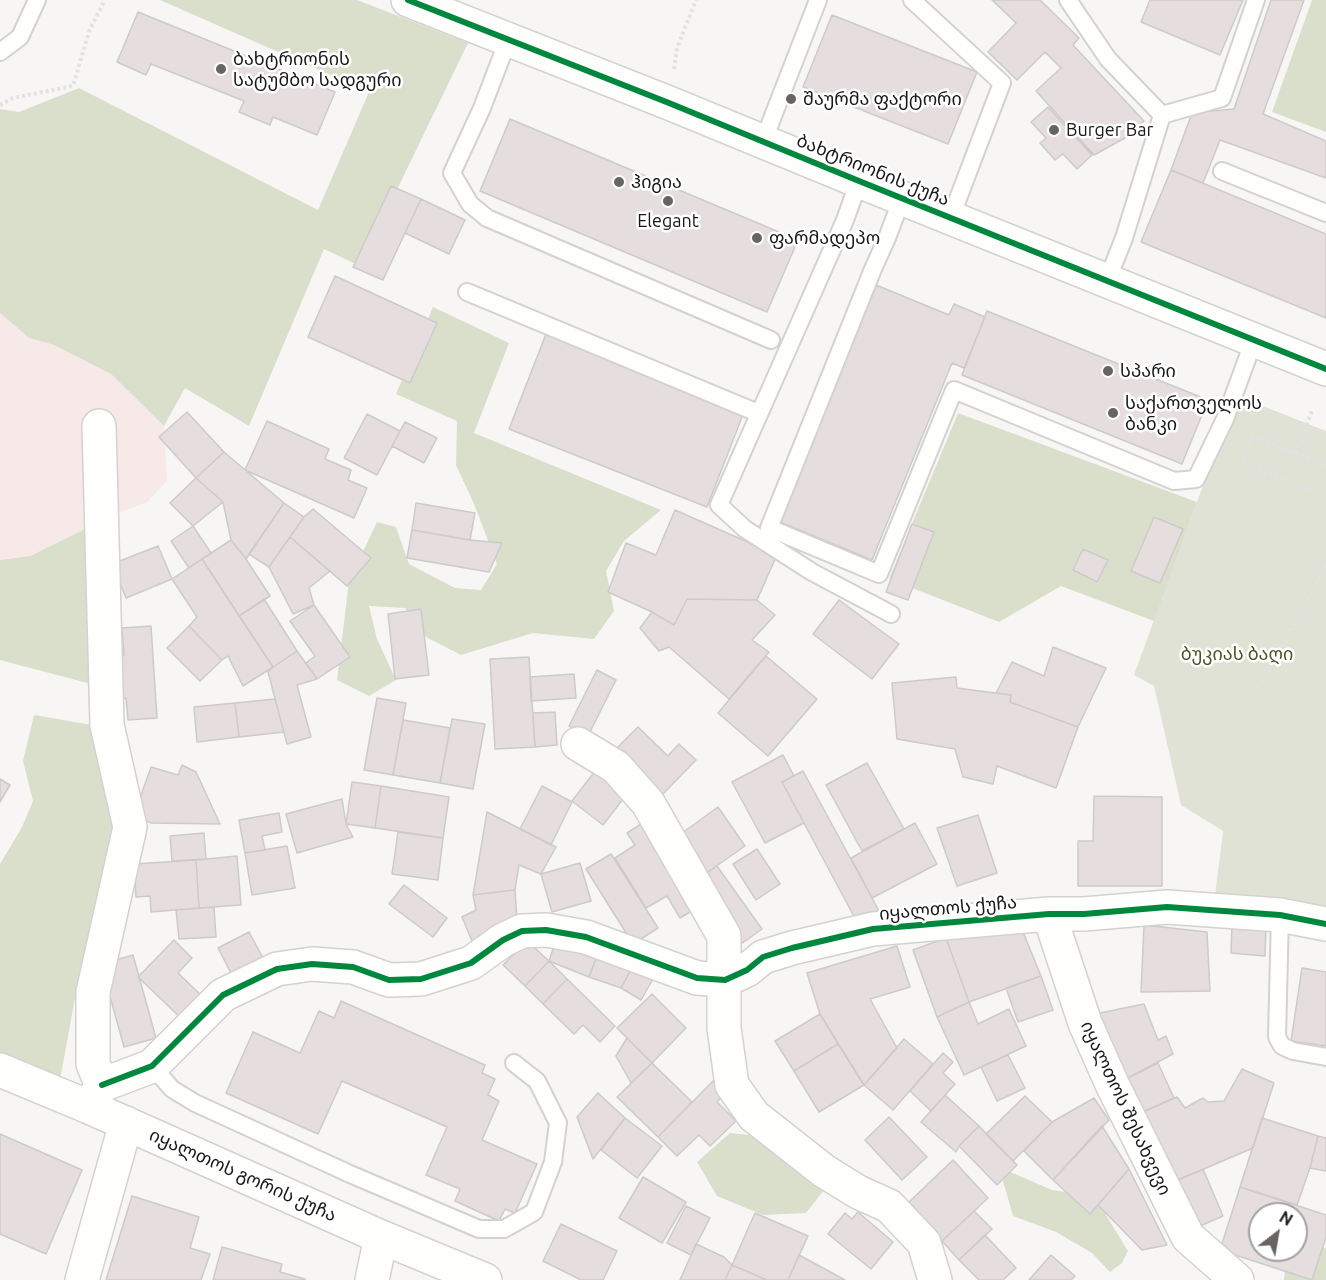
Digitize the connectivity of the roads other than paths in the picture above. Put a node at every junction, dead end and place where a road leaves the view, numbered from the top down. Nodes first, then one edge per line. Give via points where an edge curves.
1 (37, 0) edge
2 (408, 0) edge
3 (819, 0) edge
4 (912, 0) edge
5 (1068, 0) edge
6 (1256, 0) edge
7 (508, 40) junction
8 (0, 52) edge
9 (1162, 115) junction
10 (763, 142) junction
11 (1222, 171) dead end
12 (859, 181) junction
13 (902, 198) junction
14 (1326, 213) edge
15 (951, 217) junction
16 (1107, 280) junction
17 (466, 292) dead end
18 (771, 340) dead end
19 (1254, 340) junction
20 (1326, 369) edge
21 (758, 413) junction
22 (99, 426) dead end
23 (891, 614) dead end
24 (578, 744) dead end
25 (1045, 915) junction
26 (1280, 915) junction
27 (1326, 924) edge
28 (725, 980) junction
29 (1326, 1057) edge
30 (514, 1063) dead end
31 (152, 1066) junction
32 (0, 1071) edge
33 (96, 1096) junction
34 (126, 1123) junction
35 (381, 1237) junction
36 (82, 1280) edge
37 (372, 1280) edge
38 (485, 1280) edge
39 (934, 1280) edge
40 (1237, 1280) edge

1 - 8 lane via 20,37
2 - 7 street, ბახტრიონის ქუჩა
3 - 10 lane
4 - 15 lane via 1002,82
5 - 9 lane via 1108,59
6 - 9 lane via 1222,99
7 - 10 street, ბახტრიონის ქუჩა
7 - 18 lane via 452,173 470,204 487,218
9 - 16 lane
10 - 12 street, ბახტრიონის ქუჩა
11 - 14 lane
12 - 13 street, ბახტრიონის ქუჩა
12 - 21 lane
13 - 15 street, ბახტრიონის ქუჩა
13 - 19 lane via 769,528 879,574 954,390 1174,481 1196,479 1225,419
15 - 16 street, ბახტრიონის ქუჩა
16 - 19 street, ბახტრიონის ქუჩა
17 - 21 lane
19 - 20 street, ბახტრიონის ქუჩა
21 - 23 lane via 718,505 746,529 812,572
22 - 33 street via 107,725 130,827 93,992
24 - 28 street via 616,767 648,803 724,936
25 - 26 street, იყალთოს ქუჩა via 1167,907
25 - 28 street, იყალთოს ქუჩა via 873,929 764,957
25 - 40 street, იყალთოს შესახვევი via 1112,1084 1188,1237
26 - 27 street, იყალთოს ქუჩა
26 - 29 lane via 1277,1037 1282,1046 1293,1051
28 - 31 street via 697,978 585,937 546,930 522,931 471,963 421,979 389,980 353,967 312,964 277,969 223,995
28 - 39 street via 724,1028 732,1085 754,1116 824,1171 889,1206 924,1243
30 - 31 lane via 537,1081 558,1123 553,1162 534,1212 504,1229 479,1229 195,1103 172,1089
31 - 33 street
32 - 33 street, იყალთოს გორის ქუჩა
33 - 34 street, იყალთოს გორის ქუჩა
34 - 35 street, იყალთოს გორის ქუჩა
34 - 36 street
35 - 37 street
35 - 38 street, იყალთოს გორის ქუჩა

